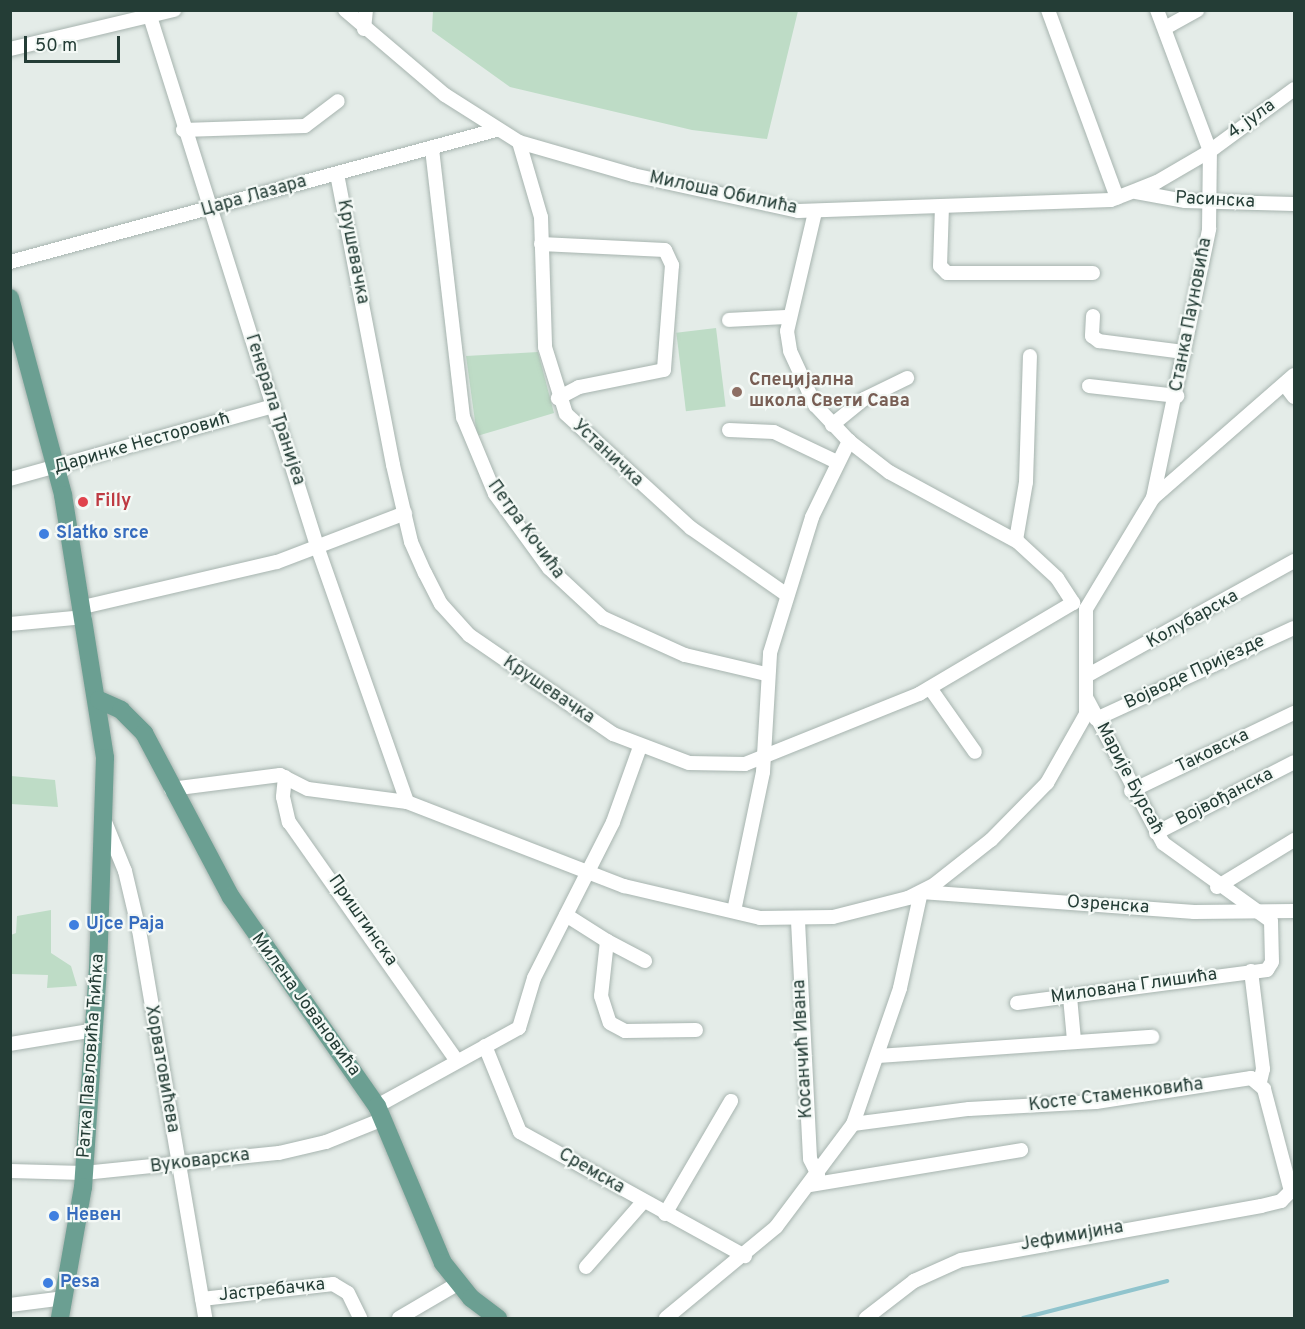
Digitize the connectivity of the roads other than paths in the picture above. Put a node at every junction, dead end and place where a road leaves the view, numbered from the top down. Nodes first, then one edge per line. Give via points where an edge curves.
1 (174, 10) edge
2 (345, 10) edge
3 (366, 10) edge
4 (1048, 10) edge
5 (1157, 10) edge
6 (1197, 10) edge
7 (149, 13) edge
8 (1165, 28) junction
9 (364, 29) junction
10 (10, 49) edge
11 (1294, 89) edge
12 (338, 101) dead end
13 (183, 130) junction
14 (496, 130) junction
15 (519, 142) junction
16 (432, 149) junction
17 (1210, 151) junction
18 (337, 174) junction
19 (1136, 192) junction
20 (1117, 198) junction
21 (1209, 202) junction
22 (1294, 204) edge
23 (942, 206) junction
24 (210, 210) junction
25 (815, 212) junction
26 (541, 244) junction
27 (10, 262) edge
28 (1093, 273) dead end
29 (10, 298) edge
30 (1093, 316) dead end
31 (789, 317) junction
32 (729, 320) dead end
33 (1184, 352) junction
34 (1030, 356) dead end
35 (907, 378) dead end
36 (1290, 380) edge
37 (1089, 386) dead end
38 (1177, 396) junction
39 (1294, 397) edge
40 (558, 398) junction
41 (273, 406) junction
42 (832, 425) junction
43 (729, 430) dead end
44 (849, 441) junction
45 (837, 462) junction
46 (57, 468) junction
47 (10, 479) edge
48 (1153, 498) junction
49 (405, 513) junction
50 (1016, 540) junction
51 (318, 549) junction
52 (1294, 561) edge
53 (787, 595) junction
54 (1073, 603) junction
55 (1086, 609) junction
56 (84, 612) junction
57 (10, 624) edge
58 (1294, 628) edge
59 (766, 674) junction
60 (1090, 674) junction
61 (930, 688) junction
62 (99, 700) junction
63 (1088, 701) junction
64 (1294, 713) edge
65 (1096, 719) junction
66 (640, 747) junction
67 (975, 752) dead end
68 (765, 755) junction
69 (1294, 762) edge
70 (285, 777) junction
71 (171, 789) junction
72 (1131, 791) junction
73 (406, 802) junction
74 (105, 822) junction
75 (1156, 833) junction
76 (1294, 840) edge
77 (585, 874) junction
78 (1217, 886) junction
79 (921, 892) junction
80 (734, 911) junction
81 (1294, 911) edge
82 (1260, 912) junction
83 (566, 915) junction
84 (798, 921) junction
85 (607, 941) junction
86 (645, 961) dead end
87 (1251, 971) junction
88 (1070, 997) junction
89 (1017, 1003) dead end
90 (95, 1030) junction
91 (696, 1030) dead end
92 (1152, 1036) dead end
93 (1074, 1040) junction
94 (10, 1044) edge
95 (485, 1046) junction
96 (878, 1056) junction
97 (457, 1061) junction
98 (1260, 1082) junction
99 (731, 1101) dead end
100 (380, 1112) junction
101 (853, 1124) junction
102 (1021, 1150) dead end
103 (177, 1164) junction
104 (10, 1172) edge
105 (84, 1173) junction
106 (814, 1180) junction
107 (1293, 1190) edge
108 (643, 1202) junction
109 (665, 1214) junction
110 (745, 1256) junction
111 (586, 1267) dead end
112 (457, 1284) junction
113 (65, 1298) junction
114 (202, 1299) junction
115 (10, 1305) edge
116 (60, 1318) edge
117 (205, 1318) edge
118 (360, 1318) edge
119 (399, 1318) edge
120 (498, 1318) edge
121 (666, 1318) edge
122 (866, 1318) edge

1 - 7 street
2 - 9 street, Милоша Обилића
3 - 9 street
4 - 20 street
5 - 8 street, Станка Пауновића
6 - 8 street
7 - 10 street
7 - 13 street, Генерала Транијеа
8 - 17 street, Станка Пауновића
9 - 14 street, Милоша Обилића
11 - 17 street, 4. јула
12 - 13 street via 305,126
13 - 24 street, Генерала Транијеа
14 - 15 street, Милоша Обилића
14 - 16 street, Цара Лазара
15 - 25 street, Милоша Обилића via 655,180
15 - 26 street, Устаничка via 542,217
16 - 18 street, Цара Лазара
16 - 59 street, Петра Кочића via 463,417 495,494 549,568 603,618 695,658
17 - 19 street, Милоша Обилића
17 - 21 street, Станка Пауновића
18 - 24 street, Цара Лазара
18 - 49 street, Крушевачка
19 - 20 street, Милоша Обилића
19 - 21 street, Расинска
20 - 23 street, Милоша Обилића
21 - 22 street, Расинска
21 - 33 street, Станка Пауновића
23 - 25 street, Милоша Обилића
23 - 28 street via 940,266 947,273
24 - 27 street, Цара Лазара
24 - 41 street, Генерала Транијеа
25 - 31 street
26 - 40 street, Устаничка via 543,328
26 - 40 street via 665,250 672,266 664,370 579,387
29 - 46 main road, Ратка Павловића Ћићка
30 - 33 street via 1092,336 1099,341
31 - 32 street
31 - 42 street via 787,341 798,373
33 - 38 street, Станка Пауновића
34 - 50 street via 1026,482
35 - 42 street via 864,399
36 - 39 street
36 - 48 street
37 - 38 street
38 - 48 street, Станка Пауновића
40 - 53 street, Устаничка via 576,427 640,485
41 - 46 street, Даринке Несторовић
41 - 51 street, Генерала Транијеа
42 - 44 street
43 - 45 street via 774,432
44 - 45 street
44 - 50 street via 908,485
45 - 53 street via 812,517
46 - 47 street, Даринке Несторовић
46 - 56 main road, Ратка Павловића Ћићка
48 - 55 street, Станка Пауновића
49 - 51 street
49 - 66 street, Крушевачка via 416,554 457,624 525,678
50 - 54 street via 1052,572
51 - 56 street
51 - 73 street, Генерала Транијеа
52 - 60 street, Колубарска
53 - 59 street
54 - 55 street
54 - 61 street, Крушевачка
55 - 60 street
56 - 57 street
56 - 62 main road, Ратка Павловића Ћићка
58 - 65 street, Војводе Пријезде
59 - 68 street
60 - 63 street
61 - 67 street
61 - 68 street, Крушевачка
62 - 71 main road, Милена Јовановића via 138,724
62 - 74 main road, Ратка Павловића Ћићка
63 - 65 street, Марије Бурсаћ
63 - 79 street via 1072,744 1047,783 991,840
64 - 72 street, Таковска
65 - 72 street, Марије Бурсаћ
66 - 68 street, Крушевачка via 718,766
66 - 77 street, Вуковарска via 614,822
68 - 80 street
69 - 75 street, Војвођанска
70 - 71 street
70 - 73 street via 308,789
70 - 97 street, Приштинска via 283,797 289,822
71 - 100 main road, Милена Јовановића via 268,957
72 - 75 street, Марије Бурсаћ
73 - 77 street
74 - 90 main road, Ратка Павловића Ћићка
74 - 103 street, Хорватовићева via 136,918
75 - 78 street, Марије Бурсаћ via 1176,856
76 - 78 street
77 - 80 street
77 - 83 street, Вуковарска
78 - 82 street, Марије Бурсаћ
79 - 82 street, Озренска
79 - 84 street via 849,914
79 - 96 street
80 - 84 street
81 - 82 street, Озренска
82 - 87 street via 1271,921 1272,962 1267,970
83 - 85 street
83 - 95 street, Вуковарска via 534,978 519,1028
84 - 106 street, Косанчић Ивана
85 - 86 street
85 - 91 street via 602,996 610,1023 625,1031
87 - 88 street, Милована Глишића
87 - 98 street via 1263,1069
88 - 89 street, Милована Глишића
88 - 93 street
90 - 94 street
90 - 105 main road, Ратка Павловића Ћићка
92 - 93 street
93 - 96 street
95 - 97 street, Вуковарска
95 - 108 street, Сремска via 518,1130
96 - 101 street
97 - 100 street, Вуковарска
98 - 101 street, Косте Стаменковића via 1251,1078 1096,1102 969,1109
98 - 107 street
99 - 109 street
100 - 103 street, Вуковарска via 326,1142 279,1153
100 - 112 main road, Милена Јовановића via 430,1239
101 - 106 street
102 - 106 street
103 - 105 street, Вуковарска
103 - 114 street, Хорватовићева
104 - 105 street, Вуковарска
105 - 113 main road, Ратка Павловића Ћићка
106 - 110 street
107 - 122 street, Јефимијина via 1261,1206 961,1260 914,1281
108 - 109 street, Сремска
108 - 111 street
109 - 110 street, Сремска
110 - 121 street
112 - 119 street
112 - 120 main road, Милена Јовановића
113 - 115 street
113 - 116 main road, Ратка Павловића Ћићка
114 - 117 street, Хорватовићева
114 - 118 street, Јастребачка via 333,1284 348,1293

